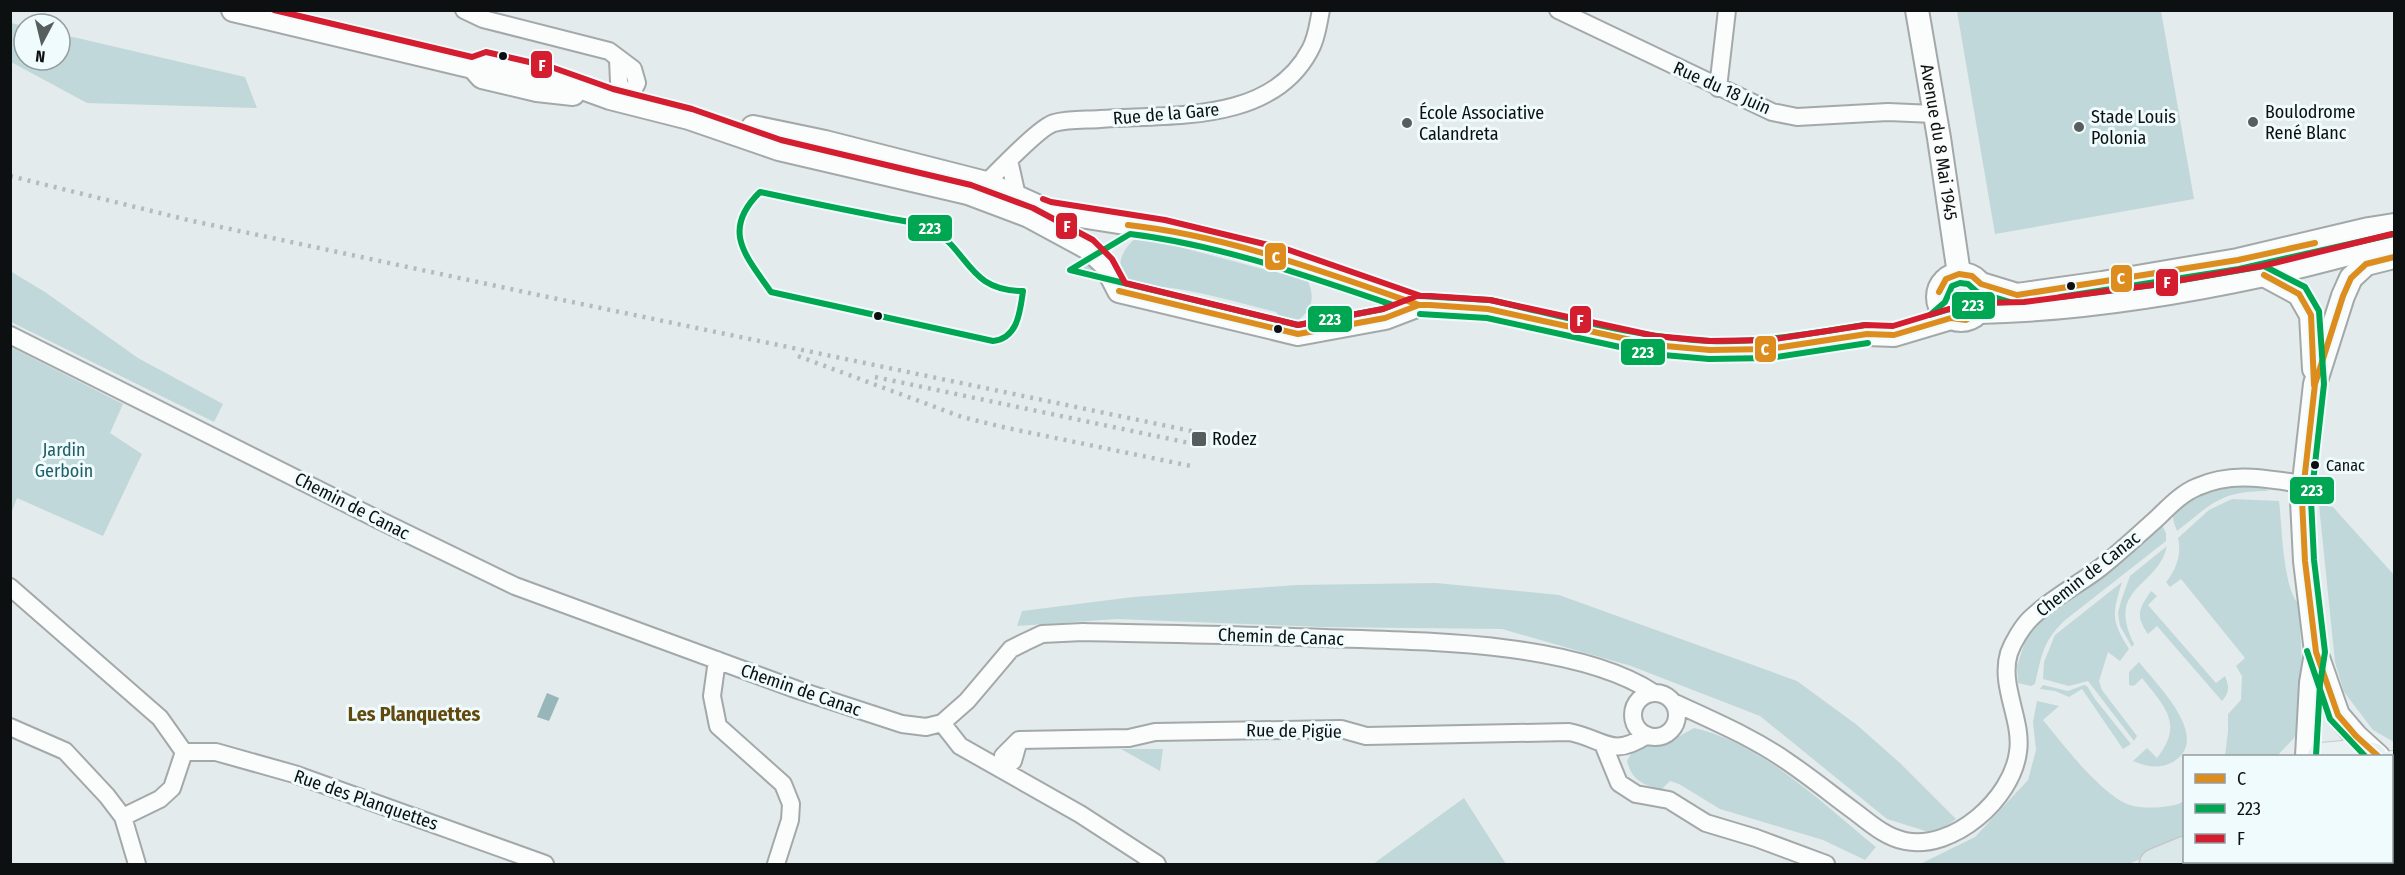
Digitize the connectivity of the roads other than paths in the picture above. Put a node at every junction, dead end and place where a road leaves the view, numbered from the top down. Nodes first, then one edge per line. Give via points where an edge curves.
1 (233, 10) edge
2 (464, 10) edge
3 (1321, 10) edge
4 (1558, 10) edge
5 (1727, 10) edge
6 (1917, 10) edge
7 (1718, 88) junction
8 (618, 100) junction
9 (1934, 114) junction
10 (689, 118) junction
11 (1009, 160) junction
12 (986, 183) junction
13 (1017, 196) junction
14 (2394, 215) edge
15 (2394, 225) edge
16 (2369, 229) junction
17 (2394, 243) edge
18 (2394, 256) edge
19 (1959, 274) junction
20 (2264, 275) junction
21 (1981, 284) junction
22 (1938, 297) junction
23 (1419, 305) junction
24 (1979, 312) junction
25 (1951, 318) junction
26 (1867, 334) junction
27 (10, 335) edge
28 (2315, 384) junction
29 (2303, 484) junction
30 (10, 587) edge
31 (2316, 652) junction
32 (717, 660) junction
33 (1623, 677) junction
34 (1654, 693) junction
35 (1638, 701) junction
36 (1673, 702) junction
37 (1705, 718) junction
38 (942, 723) junction
39 (1676, 723) junction
40 (10, 727) edge
41 (1642, 731) junction
42 (1603, 744) junction
43 (184, 752) junction
44 (2307, 755) edge
45 (2332, 755) edge
46 (2367, 755) edge
47 (2377, 755) edge
48 (1002, 770) junction
49 (123, 817) junction
50 (2183, 852) edge
51 (137, 864) edge
52 (545, 864) edge
53 (776, 864) edge
54 (1157, 864) edge
55 (1826, 864) edge
56 (2155, 864) edge

1 - 8 main road via 473,67 482,76 537,90
2 - 8 street via 483,19 609,51 633,69 637,83
3 - 11 street, Rue de la Gare via 1312,48 1298,70 1255,100 1225,110 1052,123
4 - 7 street, Rue du 18 Juin
5 - 7 street
6 - 9 main road, Avenue du 8 Mai 1945
7 - 9 street, Rue du 18 Juin via 1772,112 1797,117 1888,112
8 - 10 main road
9 - 19 main road, Avenue du 8 Mai 1945
10 - 12 main road via 802,137
10 - 23 main road via 779,148 968,193 1029,216 1088,248 1106,264 1119,291 1137,296 1298,334 1385,318
11 - 12 street, Rue de la Gare
11 - 13 street
12 - 13 main road
13 - 23 main road via 1048,211 1163,228 1287,259
14 - 16 main road
15 - 16 main road
16 - 21 main road via 2238,260 2102,283 2017,295
17 - 20 main road
18 - 28 main road via 2366,264 2350,278
19 - 21 main road via 1972,276
19 - 22 main road via 1946,279
20 - 24 main road via 2049,308
20 - 28 main road via 2299,294 2311,315
21 - 24 main road via 1985,298
22 - 25 main road
22 - 26 main road via 1915,315
23 - 26 main road via 1488,309 1654,345 1710,350 1769,349
24 - 25 main road via 1966,320
25 - 26 main road via 1894,335
27 - 32 street, Chemin de Canac via 515,586
28 - 29 main road
29 - 31 main road via 2305,561
29 - 37 street, Chemin de Canac via 2240,476 2195,488 2098,570 2030,619 2008,655 2019,750 2013,771 1986,810 1946,838 1904,841 1884,833 1785,760 1745,735
30 - 43 street via 160,718
31 - 44 main road
31 - 47 main road via 2338,715
32 - 38 street, Chemin de Canac via 902,724 926,727
32 - 53 street via 712,696 718,726 783,784 791,804
33 - 34 street, Chemin de Canac
33 - 35 street
33 - 38 street, Chemin de Canac via 1517,651 1423,641 1214,634 1042,634 1011,649 967,701
34 - 35 street
34 - 36 street
35 - 41 street via 1634,714
36 - 37 street, Chemin de Canac
36 - 39 street
37 - 39 street
38 - 48 street via 960,746
39 - 41 street via 1661,736
40 - 49 street via 65,752
41 - 42 street
42 - 48 street, Rue de Pigüe via 1569,732 1366,736 1341,729 1155,732 1129,738 1018,740 1013,761
42 - 55 street via 1619,783 1636,794 1669,800 1706,823
43 - 49 street via 172,788 160,799
43 - 52 street, Rue des Planquettes via 216,752 294,774
45 - 46 main road
48 - 54 street
49 - 51 street
50 - 56 highway

